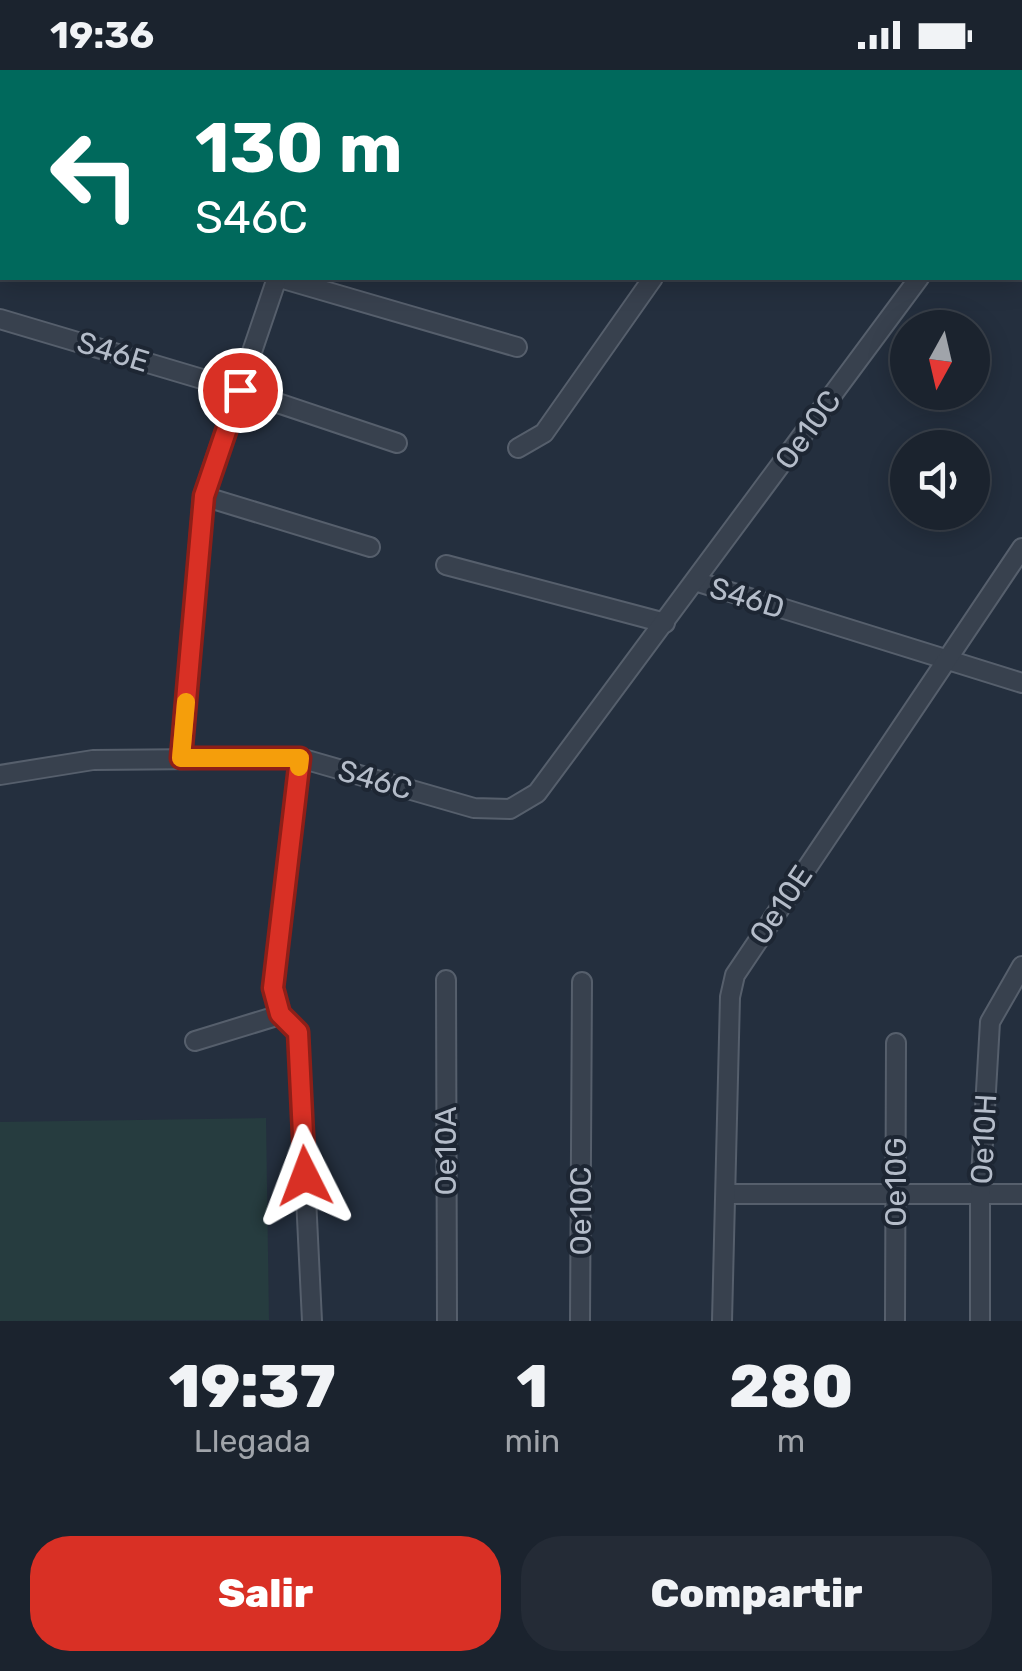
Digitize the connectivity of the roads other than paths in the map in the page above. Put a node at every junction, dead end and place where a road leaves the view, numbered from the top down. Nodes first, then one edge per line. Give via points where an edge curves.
1 (278, 280) edge
2 (286, 280) edge
3 (652, 280) edge
4 (918, 280) edge
5 (0, 319) edge
6 (517, 348) dead end
7 (240, 390) junction
8 (397, 443) dead end
9 (518, 448) dead end
10 (204, 496) junction
11 (370, 547) dead end
12 (1022, 548) edge
13 (446, 565) dead end
14 (698, 582) junction
15 (665, 622) junction
16 (945, 660) junction
17 (1022, 683) edge
18 (181, 758) junction
19 (300, 758) junction
20 (0, 775) edge
21 (510, 809) joint
22 (1022, 966) edge
23 (446, 980) dead end
24 (582, 982) dead end
25 (280, 1014) junction
26 (195, 1040) dead end
27 (896, 1043) dead end
28 (726, 1194) junction
29 (980, 1194) junction
30 (1022, 1194) edge
31 (897, 1196) junction
32 (312, 1321) edge
33 (446, 1321) edge
34 (580, 1321) edge
35 (722, 1321) edge
36 (894, 1321) edge
37 (980, 1321) edge

1 - 7 street
2 - 6 street
3 - 9 street via 544,433
4 - 14 street, Oe10C
5 - 7 street, S46E
7 - 8 street, S46E
7 - 10 street
10 - 11 street
10 - 18 street
12 - 16 street, Oe10E
13 - 15 street
14 - 15 street, S46D
14 - 16 street, S46D
15 - 21 street, S46D via 537,793
16 - 17 street, S46D
16 - 28 street, Oe10E via 735,975
18 - 19 street, S46C
18 - 20 street, S46C via 93,760
19 - 21 street, S46C via 474,808
19 - 25 street via 273,988
22 - 29 street, Oe10H via 990,1022
23 - 33 street, Oe10A
24 - 34 street, Oe10C
25 - 26 street
25 - 32 street via 298,1032
27 - 31 street, Oe10G
28 - 31 street
28 - 35 street, Oe10E
29 - 30 street
29 - 31 street
29 - 37 street, Oe10H
31 - 36 street, Oe10G

